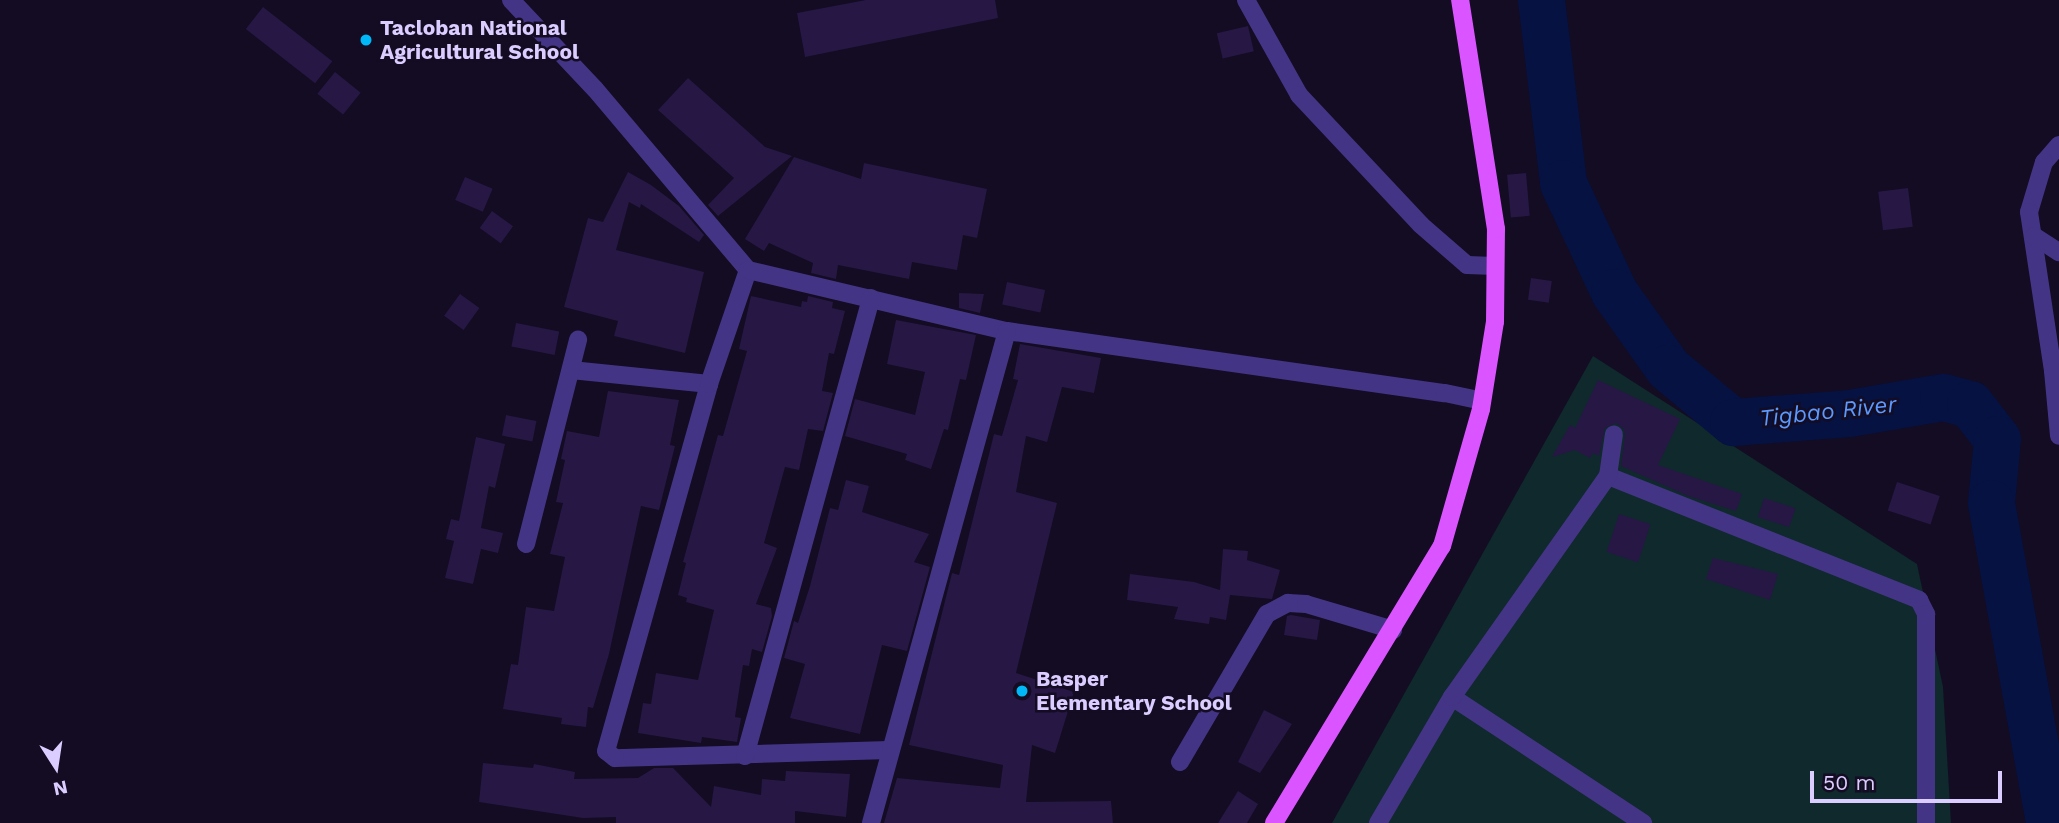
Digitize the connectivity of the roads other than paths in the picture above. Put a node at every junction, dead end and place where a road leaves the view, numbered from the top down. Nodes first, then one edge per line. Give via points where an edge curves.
1 (511, 0) edge
2 (1246, 0) edge
3 (1460, 0) edge
4 (2059, 145) edge
5 (2034, 236) junction
6 (2059, 252) edge
7 (1495, 266) junction
8 (748, 270) junction
9 (871, 298) junction
10 (1007, 331) junction
11 (578, 340) dead end
12 (571, 370) junction
13 (2056, 374) edge
14 (709, 384) junction
15 (1482, 401) junction
16 (1614, 434) dead end
17 (2059, 436) edge
18 (1608, 476) junction
19 (526, 544) dead end
20 (1394, 630) junction
21 (1452, 697) junction
22 (889, 750) junction
23 (745, 756) junction
24 (1180, 762) dead end
25 (871, 823) edge
26 (1274, 823) edge
27 (1378, 823) edge
28 (1643, 823) edge
29 (1926, 823) edge

1 - 8 street via 595,89
2 - 7 street via 1308,105 1421,225 1467,265
3 - 7 main road via 1496,229
4 - 5 street via 2044,162 2029,212
5 - 6 street
5 - 13 street
7 - 15 main road via 1496,322
8 - 9 street
8 - 14 street
9 - 10 street
9 - 23 street
10 - 15 street
10 - 22 street
11 - 12 street
12 - 14 street
12 - 19 street
13 - 17 street
14 - 23 street via 606,751 615,758
15 - 20 main road via 1442,546
16 - 18 street
18 - 21 street
18 - 29 street via 1919,600 1926,614
20 - 24 street via 1306,604 1288,603 1267,614
20 - 26 main road
21 - 27 street
21 - 28 street
22 - 23 street
22 - 25 street

